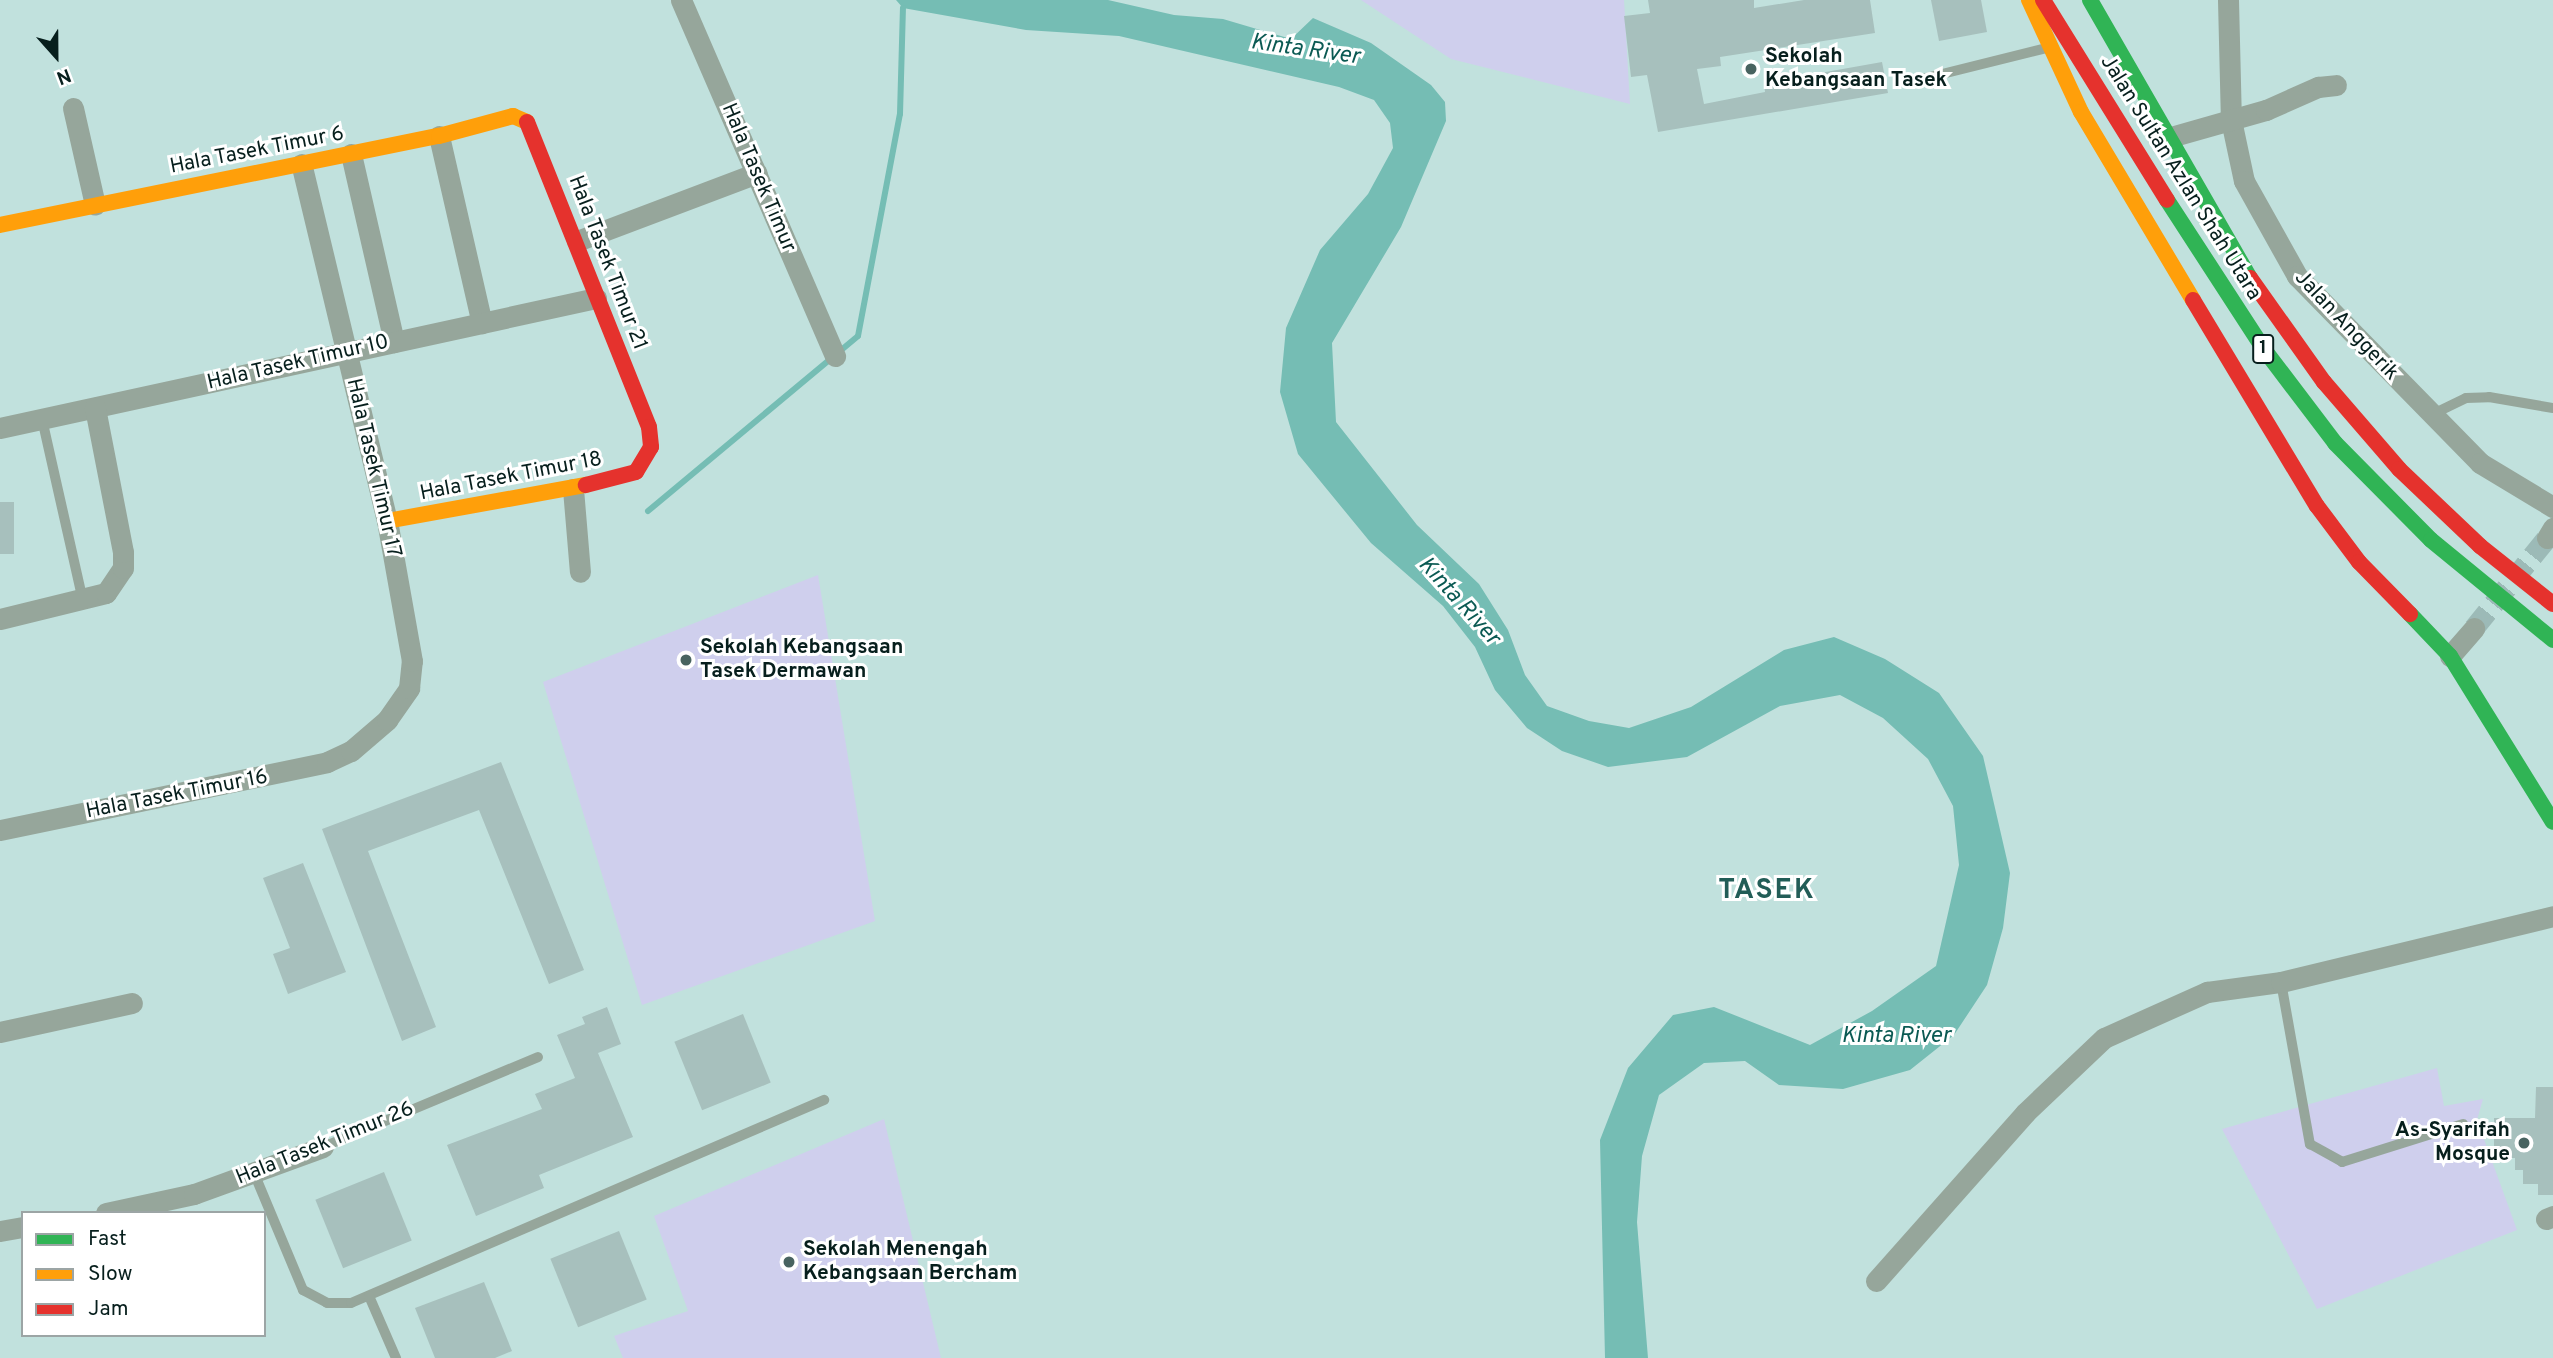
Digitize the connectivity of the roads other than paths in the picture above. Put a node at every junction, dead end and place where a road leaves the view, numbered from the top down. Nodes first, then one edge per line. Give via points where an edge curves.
1 (681, 0) edge
2 (2029, 0) edge
3 (2043, 0) edge
4 (2090, 0) edge
5 (2228, 0) edge
6 (2049, 47) junction
7 (1922, 79) dead end
8 (2336, 85) dead end
9 (2075, 99) junction
10 (73, 108) dead end
11 (521, 118) joint
12 (2117, 120) junction
13 (2231, 120) junction
14 (439, 136) junction
15 (2167, 138) junction
16 (351, 154) junction
17 (301, 164) junction
18 (757, 173) junction
19 (95, 205) junction
20 (0, 225) edge
21 (577, 241) junction
22 (596, 298) junction
23 (482, 323) junction
24 (394, 342) junction
25 (347, 352) junction
26 (835, 356) dead end
27 (95, 408) junction
28 (2553, 408) edge
29 (2431, 415) junction
30 (42, 419) junction
31 (649, 427) joint
32 (0, 428) edge
33 (573, 489) junction
34 (2553, 507) edge
35 (387, 521) junction
36 (580, 572) dead end
37 (83, 601) junction
38 (2553, 604) edge
39 (0, 619) edge
40 (2474, 628) tunnel mouth
41 (2553, 640) edge
42 (2450, 656) junction
43 (351, 751) joint
44 (2553, 822) edge
45 (0, 830) edge
46 (2553, 916) edge
47 (2281, 982) junction
48 (132, 1003) dead end
49 (0, 1032) edge
50 (538, 1057) dead end
51 (824, 1100) dead end
52 (2463, 1124) dead end
53 (323, 1147) joint
54 (254, 1173) junction
55 (115, 1211) edge
56 (21, 1227) edge
57 (0, 1231) edge
58 (1876, 1281) dead end
59 (369, 1296) junction
60 (396, 1358) edge

1 - 18 street, Hala Tasek Timur
2 - 6 street
3 - 12 street, Jalan Sultan Azlan Shah Utara / 1
4 - 15 street, Jalan Sultan Azlan Shah Utara / 1
5 - 13 street, Jalan Anggerik
6 - 7 lane
6 - 9 street
8 - 13 street via 2318,87
9 - 12 street
9 - 42 street via 2317,506 2359,562
10 - 19 street
11 - 14 street, Hala Tasek Timur 6
11 - 21 street, Hala Tasek Timur 21 via 529,124
12 - 41 street, Jalan Sultan Azlan Shah Utara / 1 via 2263,348 2335,443 2431,540
13 - 15 street
13 - 29 street, Jalan Anggerik via 2244,181 2297,276
14 - 16 street, Hala Tasek Timur 6
14 - 23 street
15 - 38 street, Jalan Sultan Azlan Shah Utara / 1 via 2252,281 2324,382 2399,469 2480,546
16 - 17 street, Hala Tasek Timur 6
16 - 24 street
17 - 19 street, Hala Tasek Timur 6
17 - 25 street, Hala Tasek Timur 17
18 - 21 street
18 - 26 street, Hala Tasek Timur
19 - 20 street, Hala Tasek Timur 6
21 - 22 street, Hala Tasek Timur 21
22 - 23 street, Hala Tasek Timur 10
22 - 31 street, Hala Tasek Timur 21
23 - 24 street, Hala Tasek Timur 10
24 - 25 street, Hala Tasek Timur 10
25 - 27 street, Hala Tasek Timur 10
25 - 35 street, Hala Tasek Timur 17
27 - 30 street, Hala Tasek Timur 10
27 - 37 street via 123,568 106,593
28 - 29 lane via 2489,397 2466,398
29 - 34 street, Jalan Anggerik via 2480,463
30 - 32 street, Hala Tasek Timur 10
30 - 37 lane
31 - 33 street, Hala Tasek Timur 18 via 651,447 636,472
33 - 35 street, Hala Tasek Timur 18
33 - 36 street
35 - 43 street, Hala Tasek Timur 17 via 412,679 387,720
37 - 39 street
40 - 42 street
42 - 44 street
43 - 45 street, Hala Tasek Timur 16 via 299,771
46 - 47 street
47 - 52 lane via 2310,1144 2342,1162
47 - 58 street via 2207,992 2104,1038 2025,1113
48 - 49 street
50 - 53 lane, Hala Tasek Timur 26
51 - 59 lane
53 - 54 street, Hala Tasek Timur 26
54 - 55 street, Hala Tasek Timur 26 via 194,1194
54 - 59 lane via 303,1290 314,1298 340,1304
56 - 57 street
59 - 60 lane

